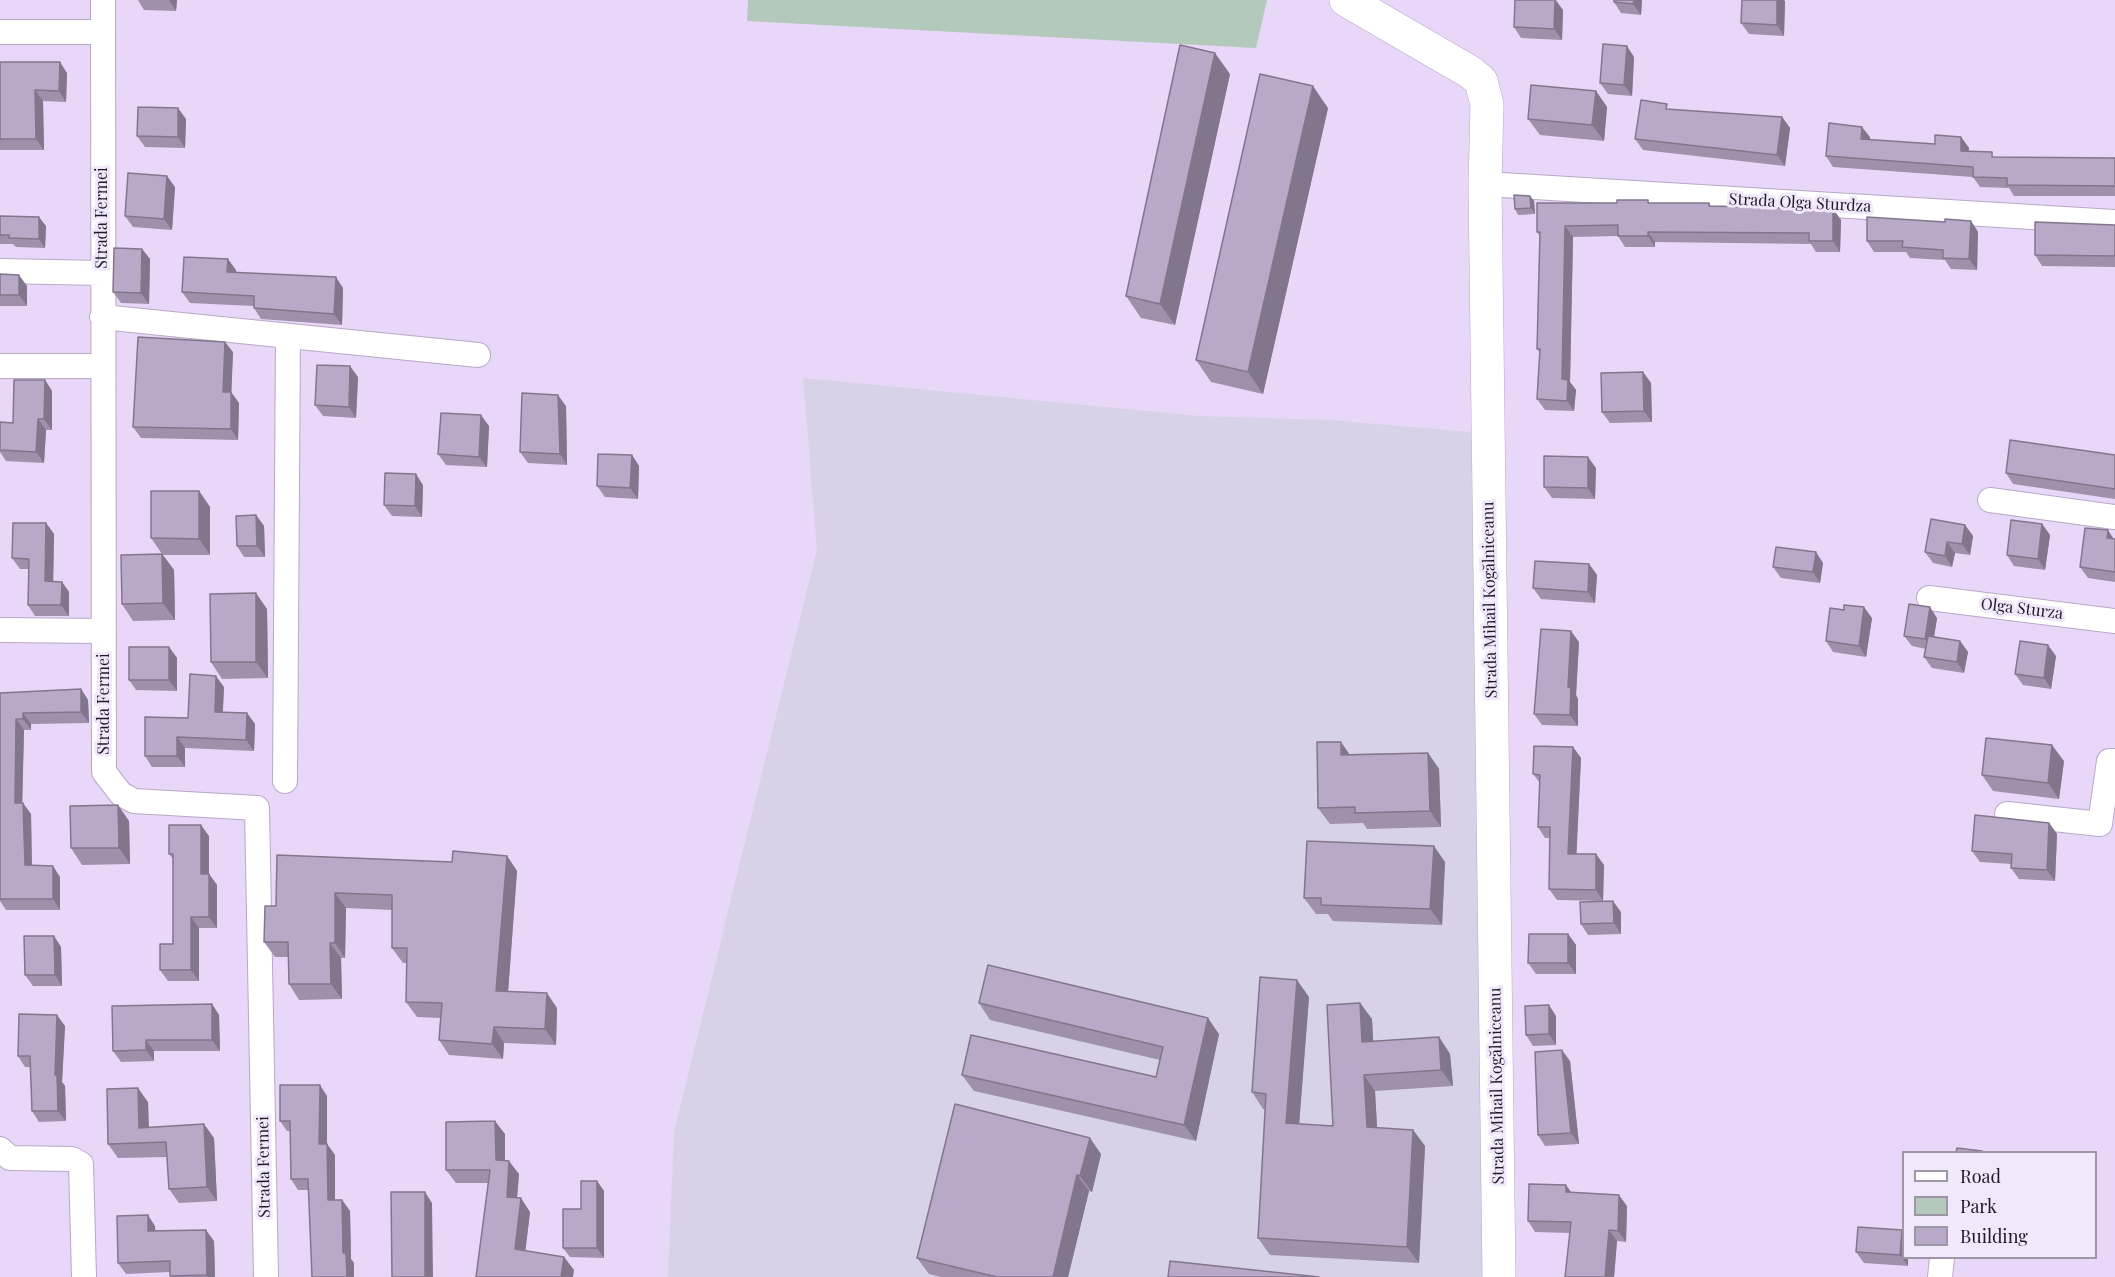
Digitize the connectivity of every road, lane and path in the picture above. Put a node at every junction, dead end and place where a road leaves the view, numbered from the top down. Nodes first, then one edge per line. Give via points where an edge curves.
1 (103, 0) edge
2 (1346, 0) edge
3 (0, 32) edge
4 (101, 32) junction
5 (1485, 184) junction
6 (2115, 222) edge
7 (0, 271) edge
8 (102, 273) junction
9 (102, 317) junction
10 (288, 336) junction
11 (478, 355) dead end
12 (0, 366) edge
13 (102, 366) junction
14 (1990, 500) dead end
15 (2115, 518) edge
16 (1929, 598) dead end
17 (2115, 621) edge
18 (0, 630) edge
19 (104, 631) junction
20 (2115, 761) edge
21 (285, 781) dead end
22 (2007, 814) dead end
23 (0, 1149) edge
24 (1942, 1259) edge
25 (84, 1277) edge
26 (266, 1277) edge
27 (1499, 1277) edge
28 (1940, 1277) edge

1 - 4 street, Strada Fermei
2 - 5 street, Strada Mihail Kogălniceanu via 1481,81 1487,104
3 - 4 street
4 - 8 street, Strada Fermei
5 - 6 street, Strada Olga Sturdza
5 - 27 street, Strada Mihail Kogălniceanu
7 - 8 street
8 - 9 street, Strada Fermei
9 - 10 street
9 - 13 street, Strada Fermei
10 - 11 street
10 - 21 street
12 - 13 street
13 - 19 street, Strada Fermei
14 - 15 street
16 - 17 street, Olga Sturza
18 - 19 street
19 - 26 street, Strada Fermei via 104,772 110,784 134,801 257,808
20 - 22 street via 2109,761 2100,824
23 - 25 street via 10,1158 72,1159 81,1164
24 - 28 street

